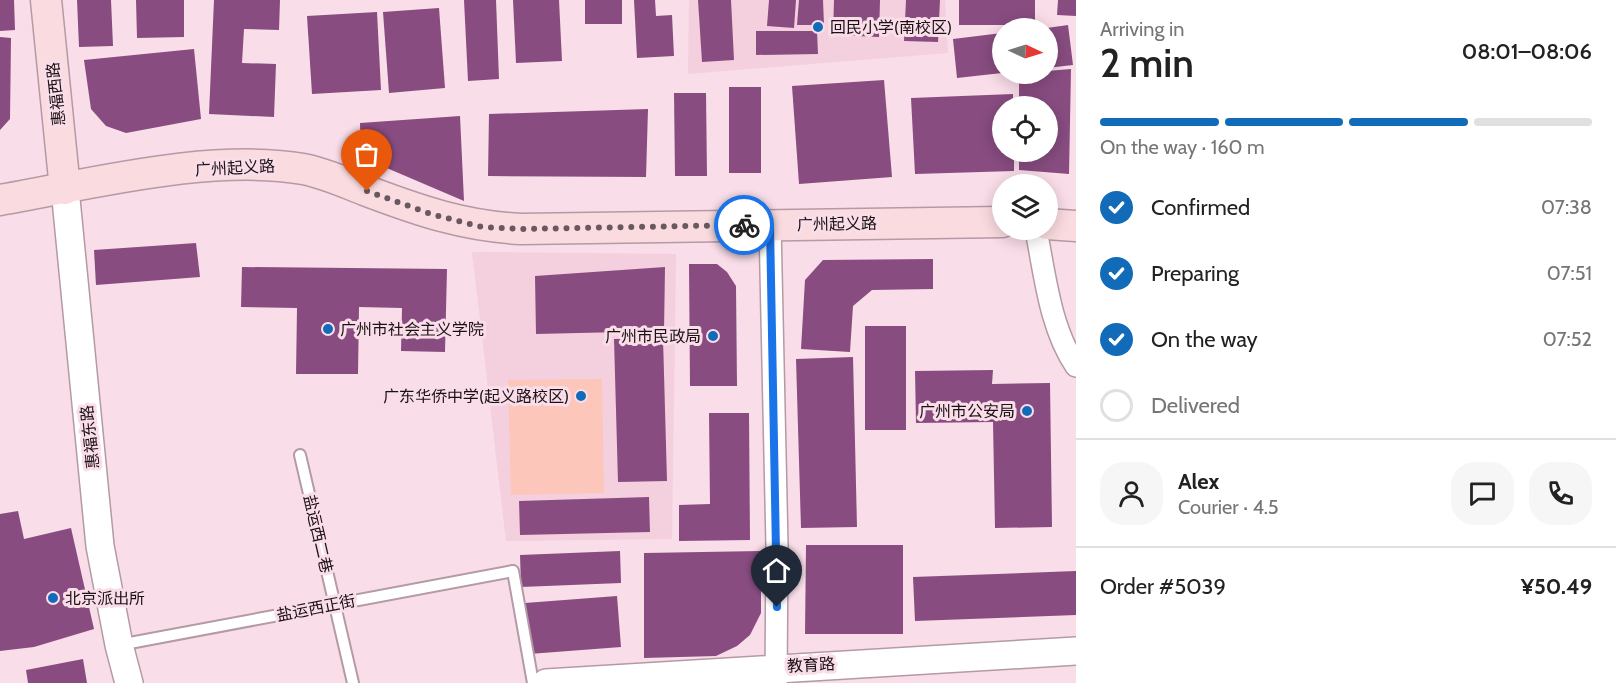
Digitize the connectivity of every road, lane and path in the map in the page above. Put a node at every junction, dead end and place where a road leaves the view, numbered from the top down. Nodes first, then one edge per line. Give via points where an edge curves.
1 (46, 0) edge
2 (65, 189) junction
3 (0, 200) edge
4 (992, 222) edge
5 (770, 225) junction
6 (1058, 225) edge
7 (1076, 226) edge
8 (1038, 240) edge
9 (1076, 366) edge
10 (300, 455) dead end
11 (334, 605) junction
12 (119, 645) junction
13 (1076, 651) edge
14 (776, 675) edge
15 (129, 683) edge
16 (353, 683) edge
17 (533, 683) edge
18 (546, 683) edge

1 - 2 main road, 惠福西路
2 - 3 main road, 广州起义路
2 - 5 main road, 广州起义路 via 212,167 275,165 306,169 431,214 482,227
2 - 12 street, 惠福东路 via 100,546
4 - 5 main road, 广州起义路
5 - 14 street
6 - 7 main road
8 - 9 street via 1049,296 1066,352
10 - 11 lane, 盐运西二巷
11 - 12 lane, 盐运西正街
11 - 16 lane, 盐运西二巷
11 - 17 lane, 盐运西正街 via 513,571
12 - 15 street, 惠福东路
13 - 14 street, 教育路
14 - 18 street, 教育路

